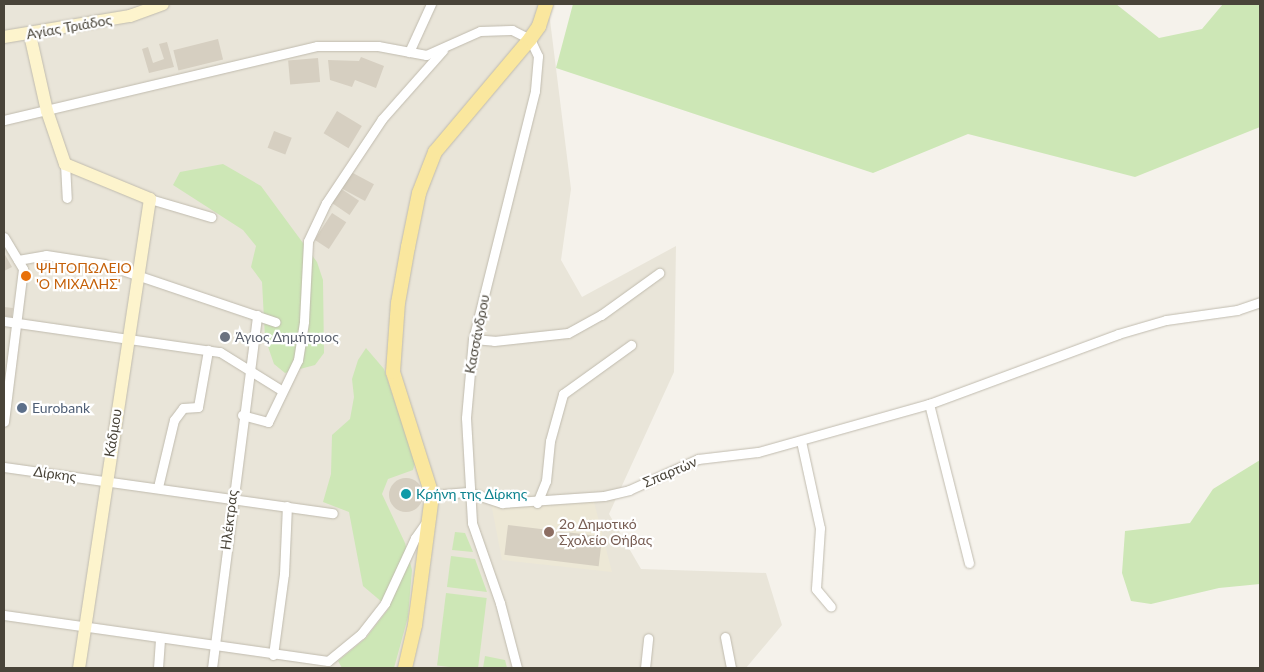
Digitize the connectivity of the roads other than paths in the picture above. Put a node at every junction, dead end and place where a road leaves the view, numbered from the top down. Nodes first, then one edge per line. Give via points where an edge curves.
1 (163, 4) edge
2 (431, 4) edge
3 (546, 4) edge
4 (30, 35) junction
5 (4, 37) edge
6 (530, 39) junction
7 (443, 50) junction
8 (409, 52) junction
9 (47, 111) junction
10 (4, 120) edge
11 (65, 164) junction
12 (67, 198) dead end
13 (150, 199) junction
14 (212, 217) dead end
15 (4, 237) edge
16 (18, 260) junction
17 (659, 272) dead end
18 (138, 274) junction
19 (1260, 302) edge
20 (257, 315) junction
21 (4, 321) edge
22 (274, 322) dead end
23 (18, 323) junction
24 (473, 338) junction
25 (127, 340) junction
26 (631, 345) dead end
27 (208, 350) junction
28 (248, 372) junction
29 (281, 390) junction
30 (929, 404) junction
31 (242, 415) junction
32 (4, 422) edge
33 (801, 441) junction
34 (4, 467) edge
35 (106, 481) junction
36 (158, 487) junction
37 (468, 492) junction
38 (432, 495) junction
39 (232, 498) junction
40 (537, 503) junction
41 (287, 506) junction
42 (332, 513) dead end
43 (431, 515) junction
44 (969, 563) dead end
45 (831, 607) dead end
46 (4, 615) edge
47 (84, 628) junction
48 (725, 637) dead end
49 (648, 638) dead end
50 (160, 639) junction
51 (215, 647) junction
52 (273, 656) junction
53 (316, 665) edge
54 (79, 668) edge
55 (158, 668) edge
56 (212, 668) edge
57 (405, 668) edge
58 (517, 668) edge
59 (645, 668) edge
60 (731, 668) edge

1 - 4 main road, Αγίας Τριάδος via 130,16
2 - 8 street
3 - 6 main road via 540,26
4 - 5 main road, Αγίας Τριάδος
4 - 9 main road
6 - 7 street via 512,30 490,29 466,34
6 - 24 street, Κασσάνδρου via 538,56 535,91
6 - 38 main road via 450,131 431,159 419,193 398,302 393,361
7 - 8 street via 426,55
7 - 29 street via 382,119 326,203 308,241 302,347
8 - 9 street via 378,46 308,47
9 - 10 street
9 - 11 main road
11 - 12 street
11 - 13 main road
13 - 14 street
13 - 18 main road, Κάδμου
15 - 16 street
16 - 18 street via 62,256
16 - 23 street via 23,269
17 - 24 street via 601,315 568,333 494,341
18 - 20 street
18 - 25 main road, Κάδμου
19 - 30 street, Σπαρτών via 1237,310 1175,318 1118,334
20 - 22 street
20 - 28 street, Ηλέκτρας
21 - 23 street
23 - 25 street
23 - 32 street
24 - 37 street, Κασσάνδρου via 466,418
25 - 27 street
25 - 35 main road, Κάδμου
26 - 40 street via 563,394 550,441 546,481
27 - 28 street via 230,356
27 - 36 street via 198,407 183,408 174,420
28 - 29 street
28 - 31 street, Ηλέκτρας
29 - 31 street via 266,424
30 - 33 street, Σπαρτών
30 - 44 street
31 - 39 street, Ηλέκτρας
33 - 40 street, Σπαρτών via 758,452 698,459 629,490 604,496
33 - 45 street via 820,528 816,589
34 - 35 street, Δίρκης
35 - 36 street, Δίρκης
35 - 47 main road, Κάδμου
36 - 39 street, Δίρκης
37 - 38 street
37 - 40 street, Σπαρτών via 502,503
37 - 58 street, Κασσάνδρου via 472,523 500,602
38 - 43 main road
39 - 41 street, Δίρκης
39 - 51 street, Ηλέκτρας
41 - 42 street, Δίρκης
41 - 52 street via 284,574
43 - 53 street via 415,538 393,590 360,634 339,655
43 - 57 main road
46 - 47 street
47 - 50 street
47 - 54 main road, Κάδμου
48 - 60 street
49 - 59 street
50 - 51 street
50 - 55 street
51 - 52 street
51 - 56 street, Ηλέκτρας
52 - 53 street

